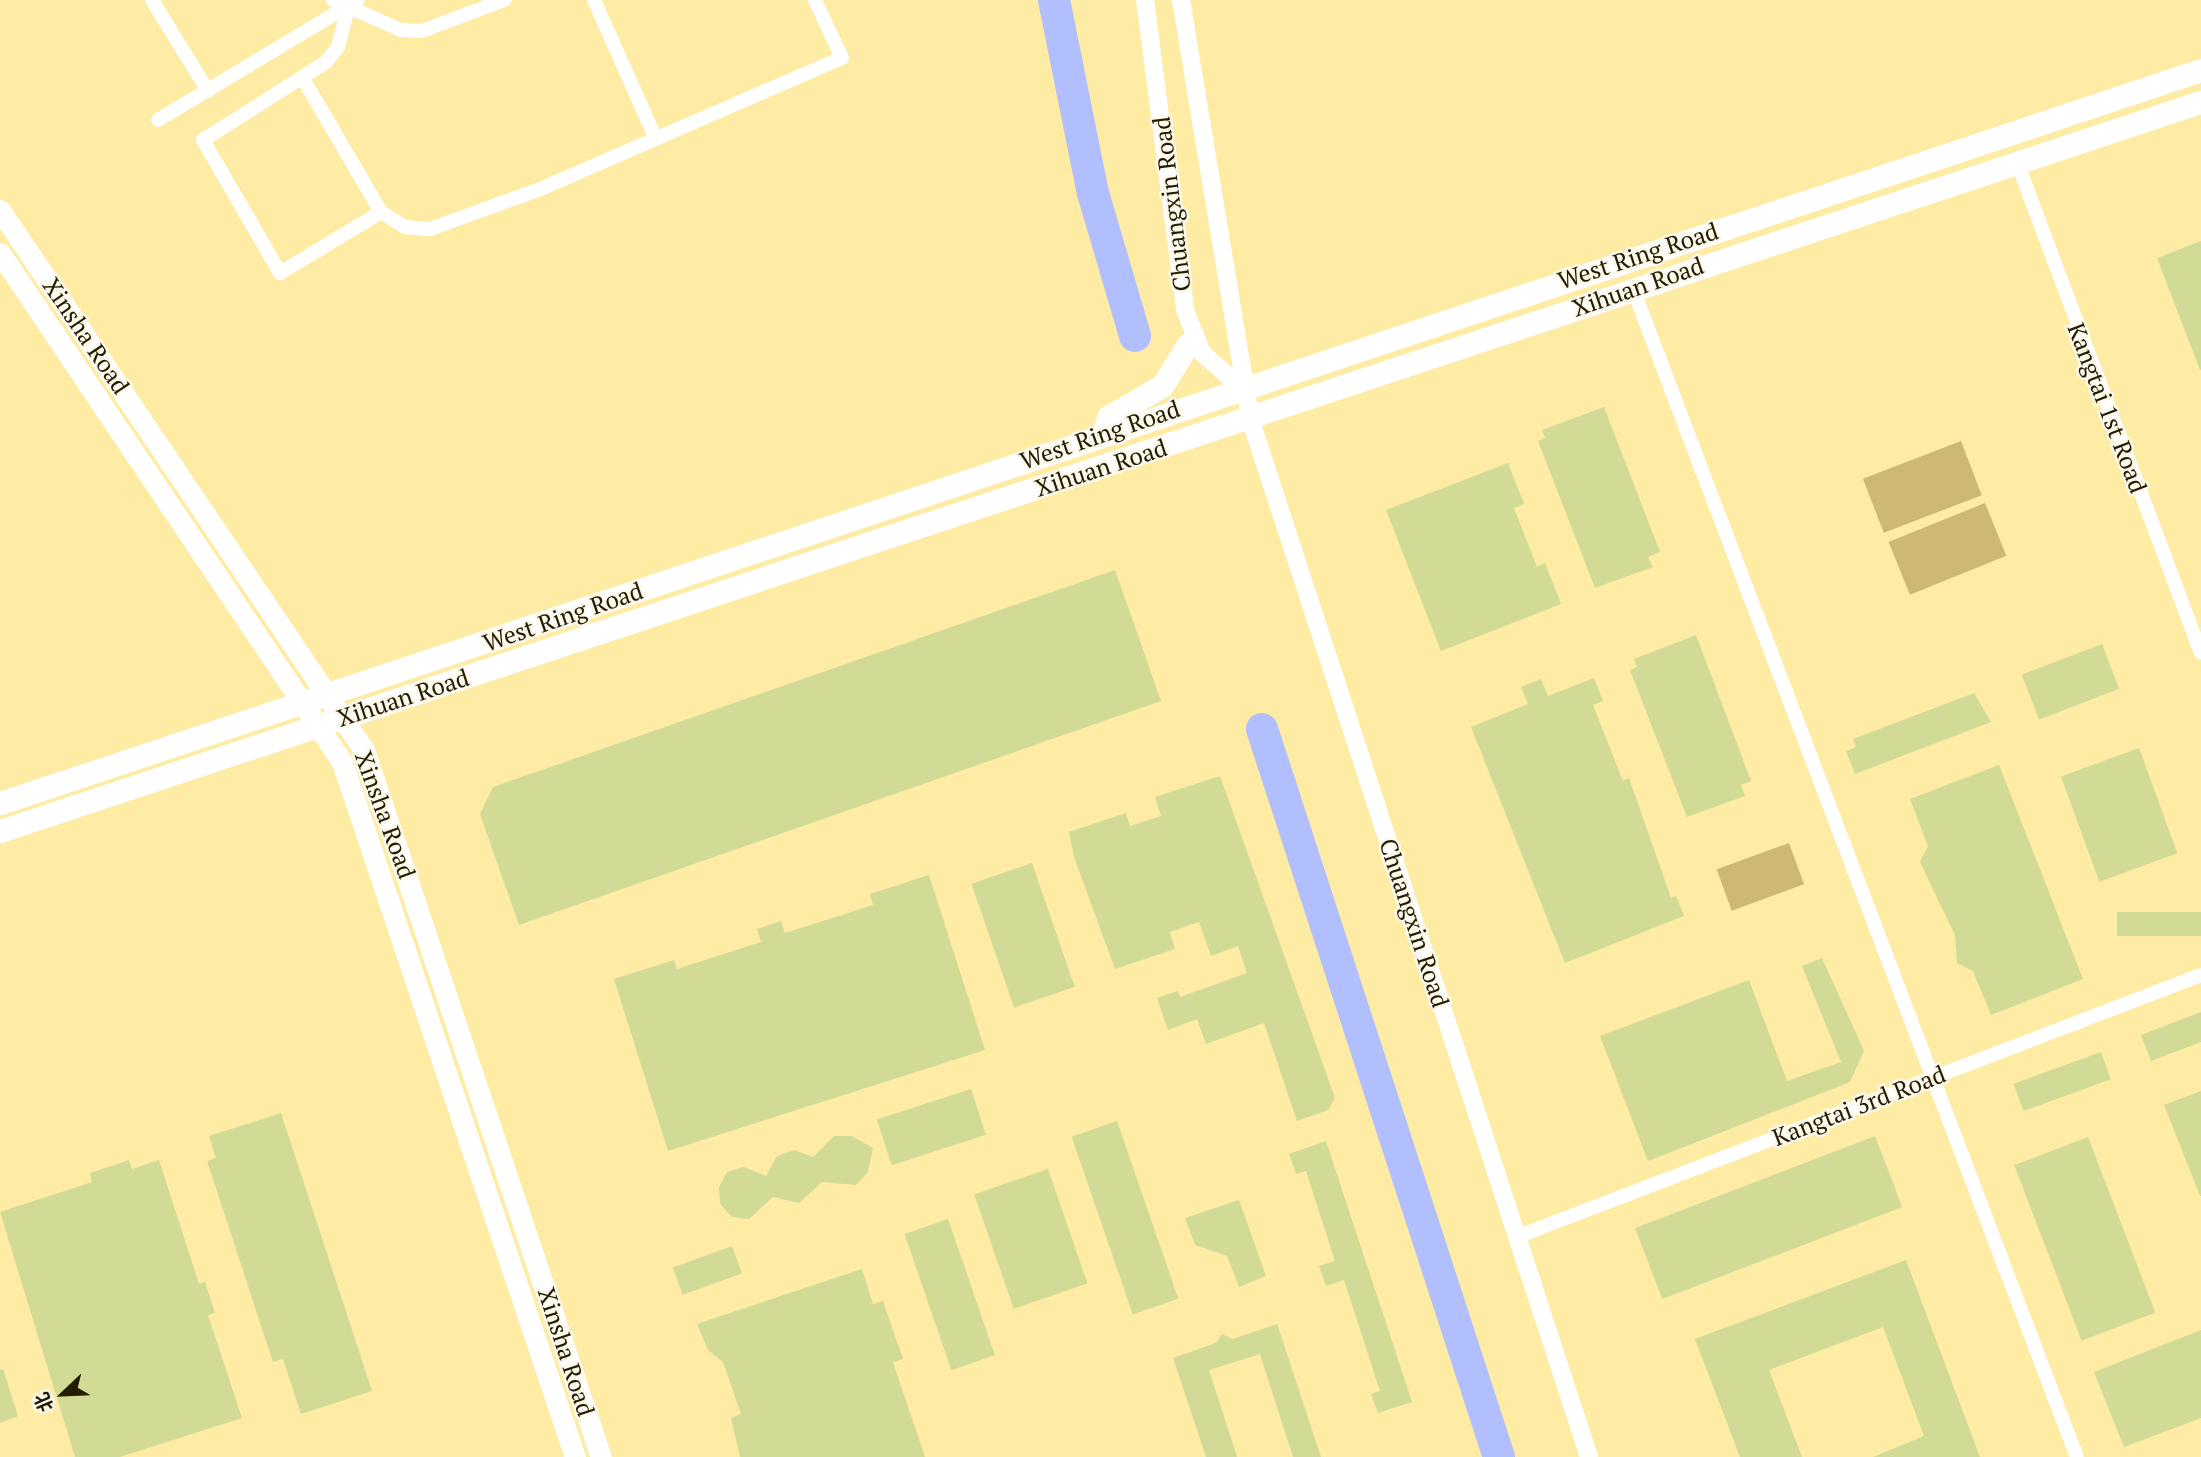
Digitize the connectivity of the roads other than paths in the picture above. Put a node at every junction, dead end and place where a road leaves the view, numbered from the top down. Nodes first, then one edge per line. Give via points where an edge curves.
1 (152, 0) edge
2 (333, 0) edge
3 (504, 0) edge
4 (594, 0) edge
5 (815, 0) edge
6 (1145, 0) edge
7 (1181, 0) edge
8 (353, 5) edge
9 (2201, 70) edge
10 (305, 82) junction
11 (208, 91) junction
12 (2201, 102) edge
13 (158, 120) dead end
14 (656, 139) junction
15 (2017, 162) junction
16 (0, 210) edge
17 (381, 212) junction
18 (0, 253) edge
19 (1633, 289) junction
20 (1188, 344) dead end
21 (1242, 388) junction
22 (1250, 418) junction
23 (1103, 435) junction
24 (2201, 653) edge
25 (328, 696) junction
26 (302, 703) junction
27 (342, 718) junction
28 (317, 727) junction
29 (0, 803) edge
30 (0, 831) edge
31 (2201, 975) edge
32 (1933, 1077) junction
33 (1516, 1237) junction
34 (575, 1457) edge
35 (601, 1457) edge
36 (1590, 1457) edge
37 (2077, 1457) edge

1 - 11 street
2 - 8 street
3 - 8 street via 422,31 401,30
4 - 14 street
5 - 14 street via 842,58
6 - 21 street, Chuangxin Road via 1185,310 1202,353
7 - 21 street, Chuangxin Road
8 - 10 street via 338,47
8 - 11 street
9 - 21 main road, West Ring Road
10 - 17 street
10 - 17 street via 203,140 280,273
11 - 13 street
12 - 15 main road, Xihuan Road
14 - 17 street via 430,229 405,227
15 - 19 main road, Xihuan Road
15 - 24 street, Kangtai 1st Road
16 - 25 main road, Xinsha Road
18 - 26 main road, Xinsha Road
19 - 22 main road, Xihuan Road
19 - 32 street
20 - 23 main road via 1162,386 1108,417
21 - 22 street, Chuangxin Road
21 - 23 main road, West Ring Road
22 - 27 main road, Xihuan Road
22 - 33 street, Chuangxin Road
23 - 25 main road, West Ring Road
25 - 26 main road, West Ring Road
25 - 27 main road, Xinsha Road
26 - 28 main road, Xinsha Road
26 - 29 main road, West Ring Road
27 - 28 main road, Xihuan Road
27 - 35 main road, Xinsha Road via 379,784
28 - 30 main road, Xihuan Road
28 - 34 main road, Xinsha Road via 355,793
31 - 32 street, Kangtai 3rd Road
32 - 33 street, Kangtai 3rd Road
32 - 37 street
33 - 36 street, Chuangxin Road

